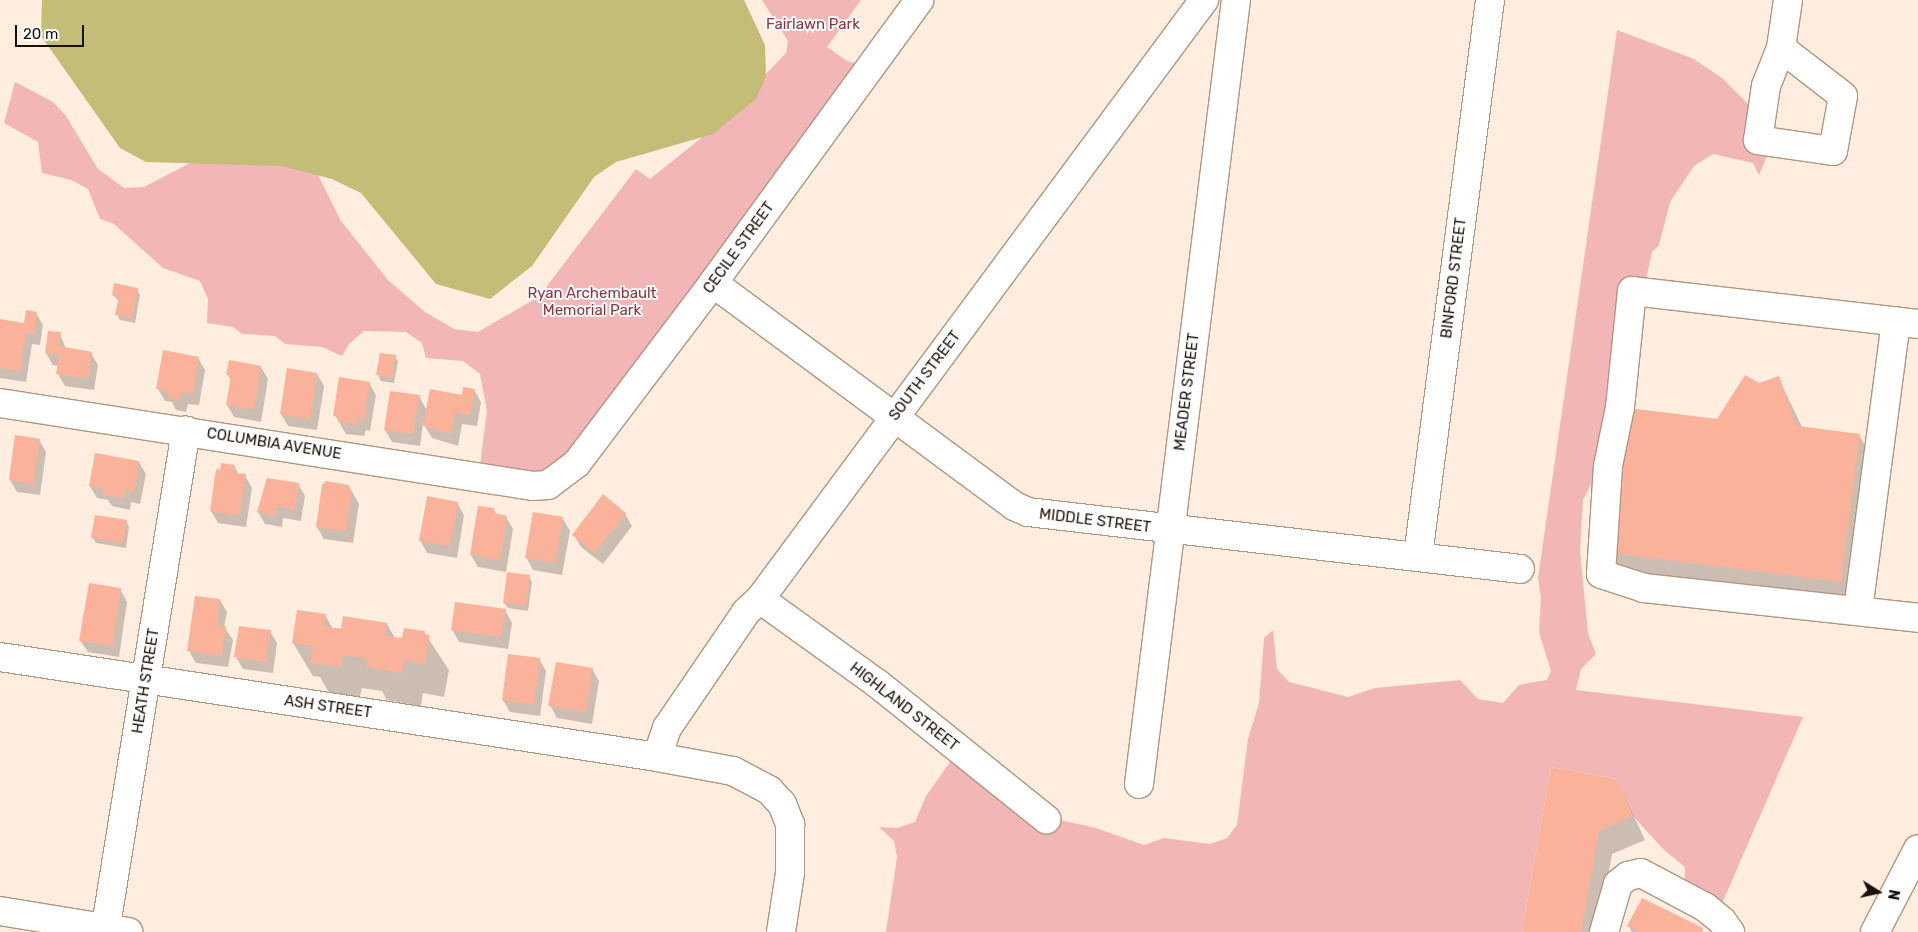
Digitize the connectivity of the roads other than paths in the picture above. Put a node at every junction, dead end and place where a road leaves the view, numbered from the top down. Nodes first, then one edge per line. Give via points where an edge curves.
1 (919, 0) edge
2 (1204, 0) edge
3 (1236, 0) edge
4 (1490, 0) edge
5 (1788, 0) edge
6 (1780, 48) dead end
7 (713, 284) junction
8 (1907, 323) edge
9 (0, 403) edge
10 (894, 418) junction
11 (186, 430) junction
12 (548, 485) joint
13 (1170, 530) junction
14 (1418, 556) junction
15 (1520, 568) dead end
16 (760, 599) junction
17 (1858, 610) junction
18 (1918, 618) edge
19 (0, 657) edge
20 (146, 680) junction
21 (657, 757) junction
22 (1139, 784) dead end
23 (1046, 819) dead end
24 (1918, 849) edge
25 (0, 912) edge
26 (113, 931) edge
27 (781, 932) edge
28 (1604, 932) edge
29 (1730, 932) edge
30 (1875, 932) edge

1 - 7 street, CECILE STREET
2 - 10 street, SOUTH STREET
3 - 13 street, MEADER STREET
4 - 14 street, BINFORD STREET
5 - 6 street
7 - 10 street, MIDDLE STREET
7 - 12 street, CECILE STREET via 577,463
8 - 17 street
8 - 17 street via 1632,291 1620,407 1608,466 1602,574 1644,588
9 - 11 street, COLUMBIA AVENUE
10 - 13 street, MIDDLE STREET via 1014,506 1028,512
10 - 16 street, SOUTH STREET
11 - 12 street, COLUMBIA AVENUE via 533,486
11 - 20 street, HEATH STREET
13 - 14 street, MIDDLE STREET
13 - 22 street, MEADER STREET
14 - 15 street, MIDDLE STREET
16 - 21 street, SOUTH STREET via 746,612 667,728
16 - 23 street, HIGHLAND STREET via 878,684
17 - 18 street
19 - 20 street, ASH STREET
20 - 21 street, ASH STREET
20 - 26 street, HEATH STREET
21 - 27 street, ASH STREET via 733,771 769,790 782,804 790,824 792,849
24 - 30 street
25 - 26 street
28 - 29 street via 1618,884 1628,876 1641,873 1705,907

